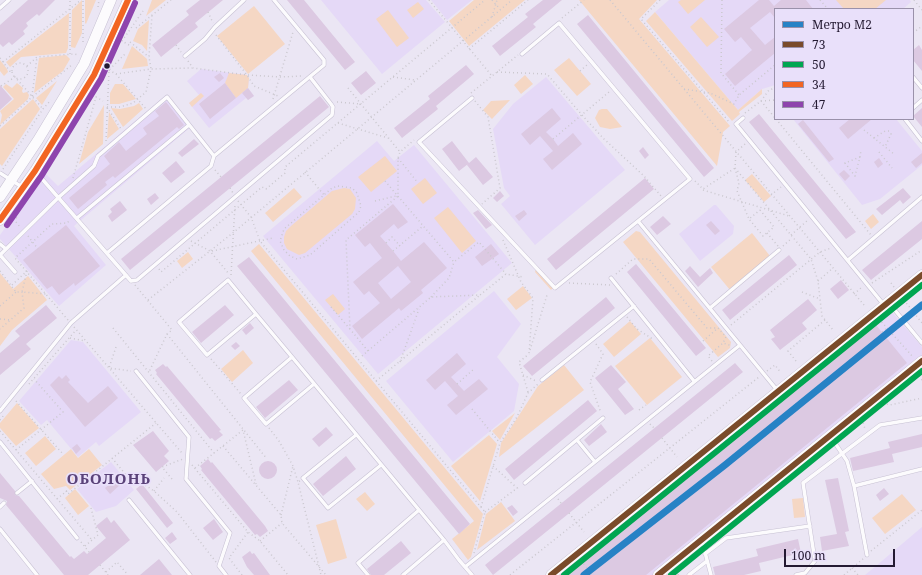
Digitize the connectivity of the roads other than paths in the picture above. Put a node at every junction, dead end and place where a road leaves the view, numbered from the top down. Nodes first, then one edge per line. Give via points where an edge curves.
1 (9, 0) edge
2 (111, 0) edge
3 (128, 0) edge
4 (244, 0) edge
5 (274, 0) edge
6 (0, 8) edge
7 (521, 54) road end
8 (185, 56) road end
9 (311, 76) junction
10 (914, 78) edge
11 (922, 88) edge
12 (472, 98) road end
13 (922, 100) edge
14 (914, 107) edge
15 (743, 116) road end
16 (906, 120) edge
17 (189, 125) junction
18 (922, 140) edge
19 (214, 156) junction
20 (35, 171) junction
21 (0, 174) edge
22 (12, 180) junction
23 (23, 188) junction
24 (0, 197) edge
25 (59, 197) junction
26 (922, 197) edge
27 (76, 217) junction
28 (0, 220) edge
29 (638, 221) junction
30 (0, 244) edge
31 (6, 249) junction
32 (779, 250) dead end
33 (107, 253) junction
34 (848, 260) junction
35 (15, 272) dead end
36 (126, 275) junction
37 (922, 275) edge
38 (611, 278) road end
39 (887, 304) junction
40 (634, 306) junction
41 (710, 308) junction
42 (256, 314) junction
43 (922, 343) edge
44 (738, 346) junction
45 (292, 357) junction
46 (921, 359) edge
47 (136, 371) road end
48 (542, 380) dead end
49 (694, 381) junction
50 (314, 384) junction
51 (778, 391) junction
52 (0, 411) edge
53 (603, 418) road end
54 (922, 418) edge
55 (356, 434) junction
56 (830, 436) junction
57 (577, 440) junction
58 (0, 442) edge
59 (842, 453) junction
60 (595, 462) junction
61 (381, 464) junction
62 (922, 469) edge
63 (32, 481) junction
64 (525, 483) road end
65 (854, 486) junction
66 (17, 493) dead end
67 (129, 500) dead end
68 (4, 503) dead end
69 (0, 507) edge
70 (418, 510) junction
71 (810, 526) junction
72 (0, 529) edge
73 (77, 538) road end
74 (444, 540) junction
75 (701, 540) junction
76 (705, 554) junction
77 (867, 555) road end
78 (707, 561) junction
79 (465, 567) junction
80 (37, 575) edge
81 (190, 575) edge
82 (226, 575) edge
83 (368, 575) edge
84 (403, 575) edge
85 (472, 575) edge
86 (551, 575) edge
87 (658, 575) edge
88 (689, 575) edge
89 (711, 575) edge
90 (796, 575) edge

1 - 6 lane
2 - 22 main road via 84,64
3 - 20 main road via 94,75
4 - 8 lane
5 - 9 lane via 324,60 322,67
7 - 29 lane via 559,23 690,179
9 - 19 lane
9 - 36 lane via 333,107 332,116 137,280 131,281
10 - 11 lane
12 - 29 lane via 420,142 555,288
13 - 14 lane
15 - 34 lane via 736,124
16 - 18 lane
17 - 19 lane
17 - 25 lane via 167,97 105,149 98,156 94,166
17 - 27 lane
19 - 33 lane via 211,166
20 - 23 main road
20 - 25 lane
21 - 22 lane
22 - 23 lane
22 - 24 main road
23 - 28 main road
25 - 27 lane
25 - 31 lane
26 - 34 lane
27 - 33 lane
29 - 41 lane
30 - 31 lane
31 - 35 lane via 0,255
32 - 41 lane
33 - 36 lane
34 - 39 lane
36 - 52 lane via 71,323
37 - 39 main road
38 - 40 lane
39 - 43 lane
39 - 51 main road
40 - 48 lane
40 - 49 lane
41 - 44 lane
42 - 42 lane via 207,355 179,322 228,280
42 - 45 lane
44 - 49 lane
44 - 51 lane
45 - 50 lane
45 - 50 lane via 244,398 266,424
46 - 56 main road
47 - 82 lane via 189,437 186,479 230,533 219,566
49 - 60 lane
50 - 55 lane
51 - 86 main road
53 - 57 lane
54 - 59 lane via 880,425
55 - 61 lane
55 - 61 lane via 304,478 328,508
56 - 59 lane
56 - 75 main road
57 - 60 lane
57 - 64 lane
58 - 63 lane
59 - 65 lane
59 - 71 lane via 803,483
60 - 79 lane
61 - 70 lane
62 - 65 lane
63 - 66 lane
63 - 73 lane
65 - 77 lane
67 - 81 lane
68 - 69 lane
70 - 74 lane
70 - 83 lane via 358,563
71 - 76 lane via 726,538
71 - 90 lane via 815,561 805,572
72 - 80 lane
74 - 79 lane
74 - 84 lane
75 - 76 lane
75 - 87 main road
76 - 78 lane
78 - 88 lane
78 - 89 lane
79 - 85 lane

